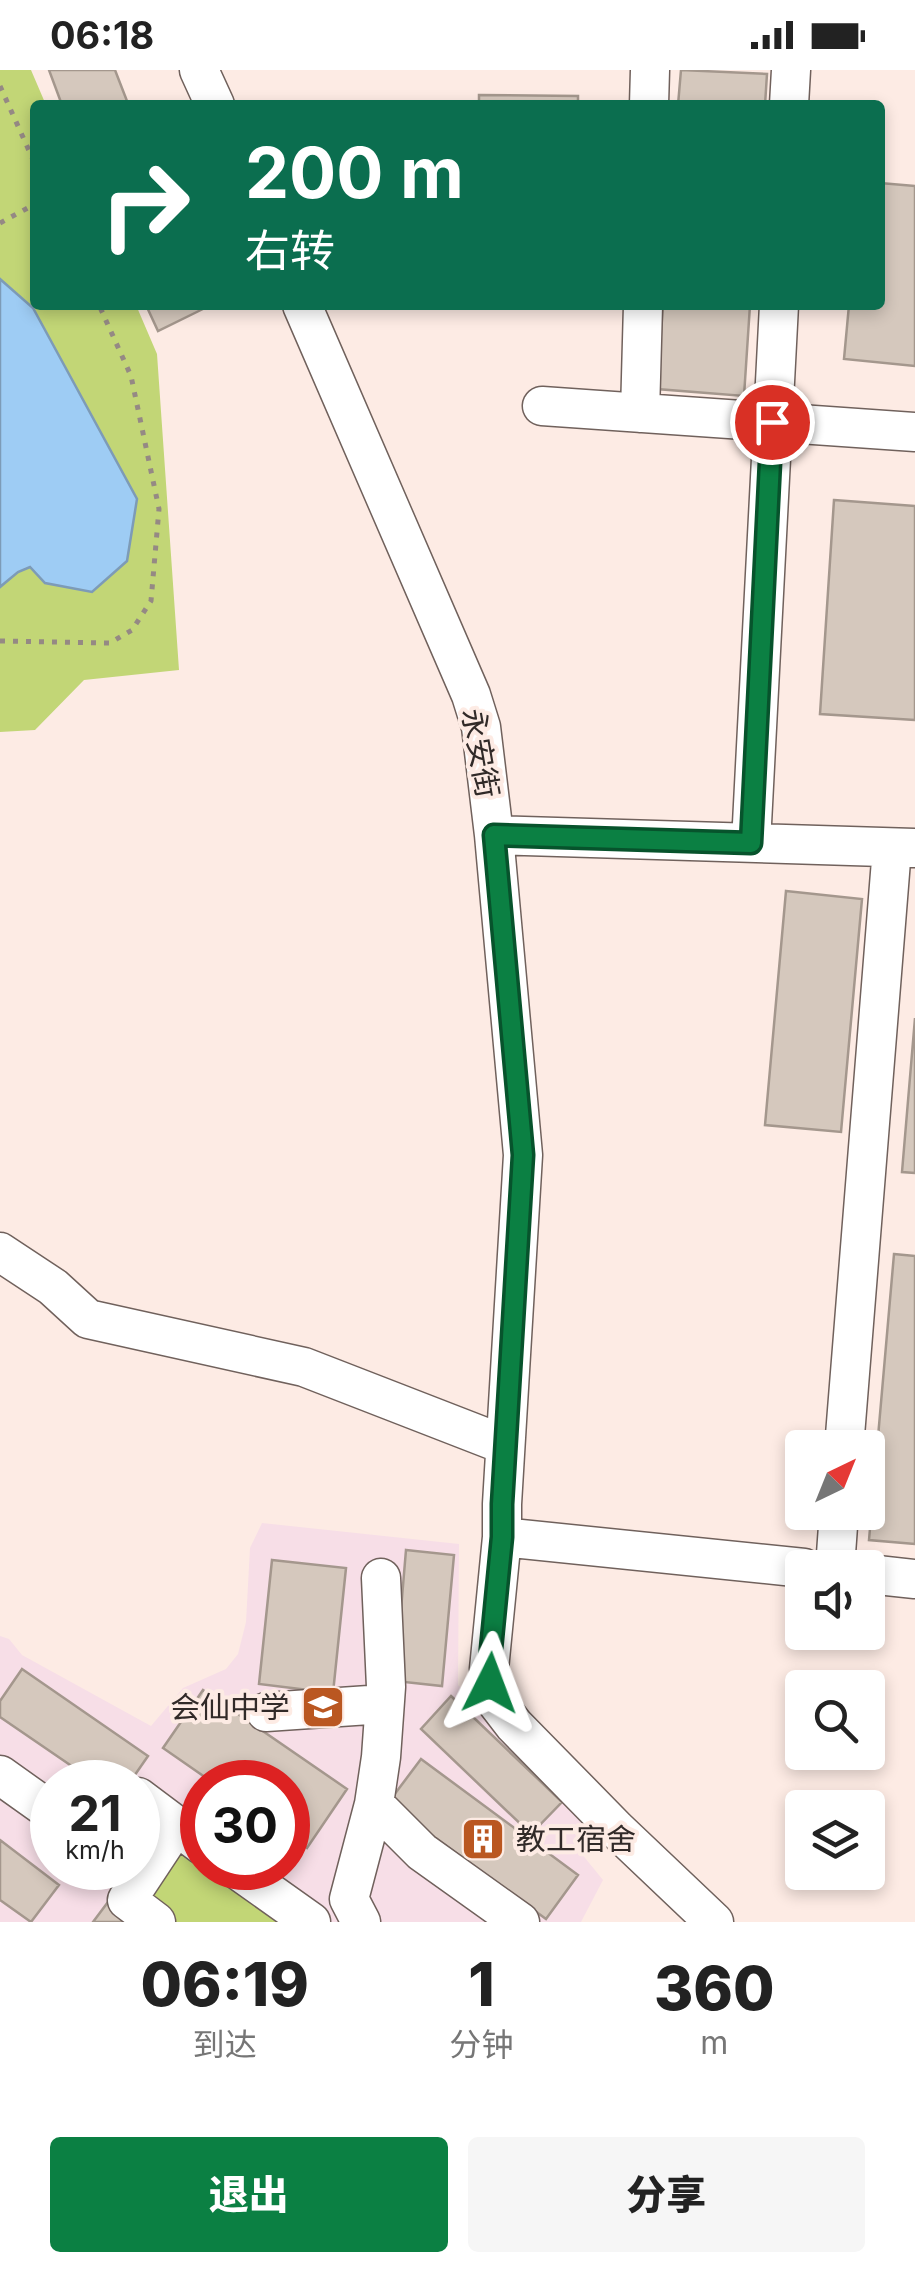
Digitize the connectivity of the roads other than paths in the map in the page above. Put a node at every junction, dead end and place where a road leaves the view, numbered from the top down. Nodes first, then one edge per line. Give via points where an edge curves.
1 (200, 70) edge
2 (650, 70) edge
3 (791, 70) edge
4 (213, 100) edge
5 (648, 100) edge
6 (789, 100) edge
7 (304, 310) edge
8 (643, 310) edge
9 (779, 310) edge
10 (542, 406) dead end
11 (640, 413) junction
12 (772, 422) junction
13 (915, 432) edge
14 (494, 835) junction
15 (751, 843) junction
16 (903, 848) edge
17 (0, 1252) edge
18 (846, 1430) edge
19 (506, 1445) junction
20 (502, 1537) junction
21 (785, 1566) edge
22 (885, 1576) edge
23 (382, 1578) dead end
24 (915, 1579) edge
25 (384, 1704) junction
26 (266, 1712) dead end
27 (0, 1775) edge
28 (30, 1796) edge
29 (374, 1804) junction
30 (180, 1845) edge
31 (265, 1890) edge
32 (156, 1922) edge
33 (311, 1922) edge
34 (361, 1922) edge
35 (520, 1922) edge
36 (714, 1922) edge

1 - 4 street
2 - 5 street
3 - 6 street
7 - 14 street, 永安街 via 471,695
8 - 11 street
9 - 12 street
10 - 11 street
11 - 12 street
12 - 13 street
12 - 15 street
14 - 15 street
14 - 19 street, 永安街 via 523,1155
15 - 16 street
16 - 18 street
17 - 19 street via 88,1318 304,1367
19 - 20 street, 永安街
20 - 21 street
20 - 36 street, 永安街 via 489,1669 497,1704
22 - 24 street
23 - 25 street
25 - 26 street
25 - 29 street
27 - 28 street
29 - 34 street via 349,1899
29 - 35 street via 422,1852
30 - 32 street via 127,1900
31 - 33 street

